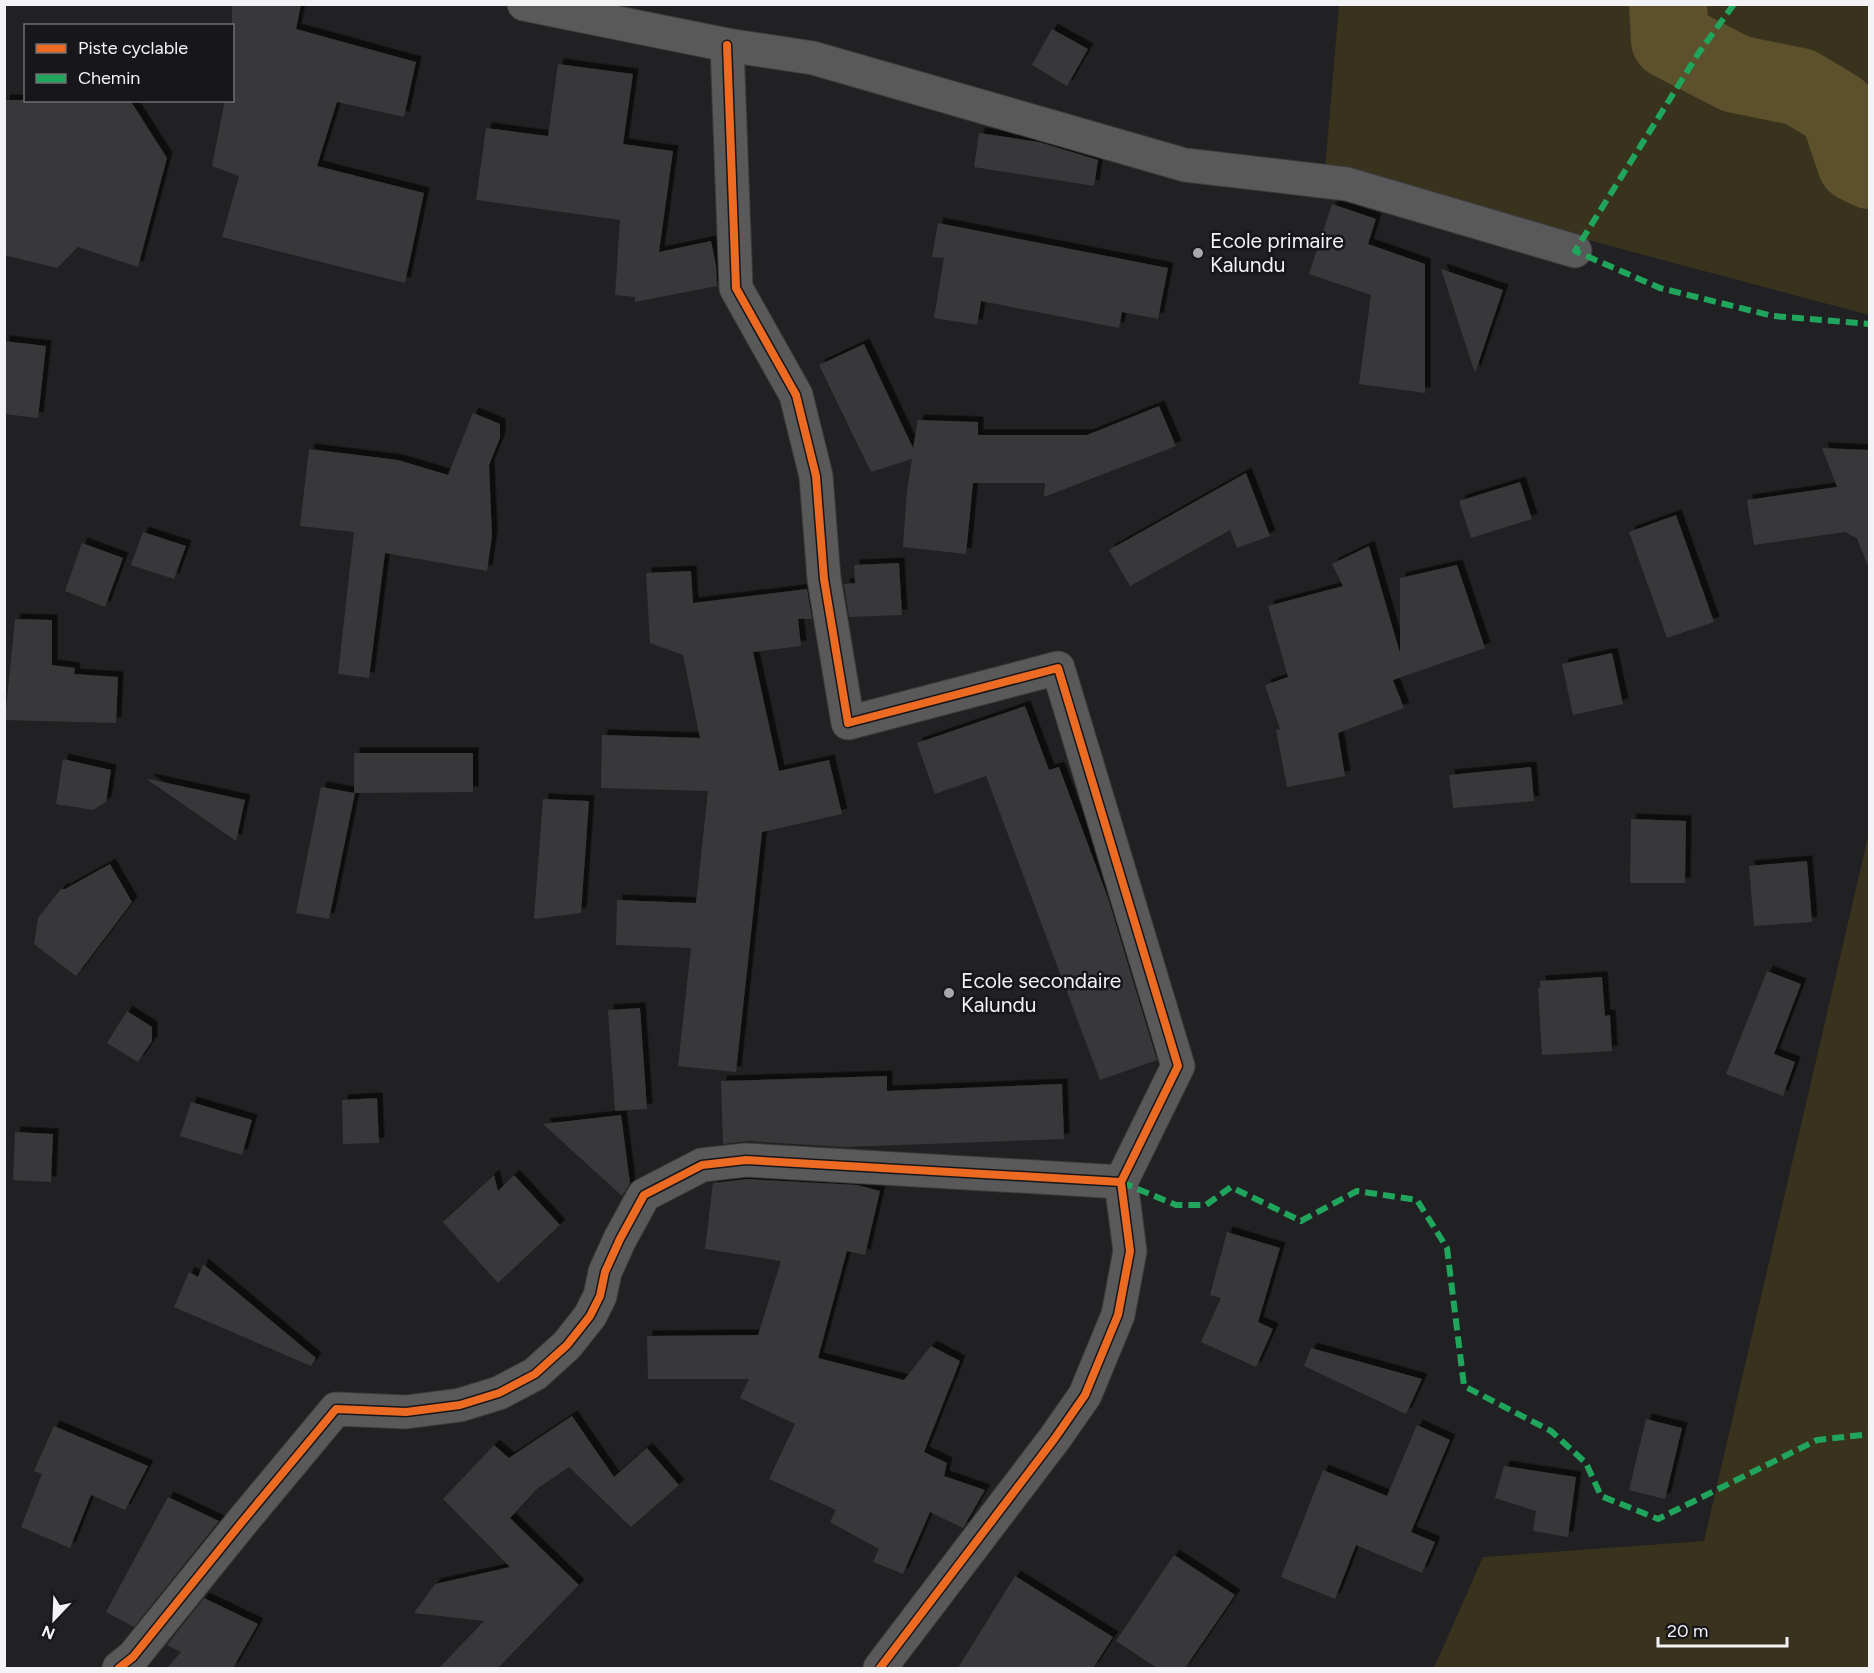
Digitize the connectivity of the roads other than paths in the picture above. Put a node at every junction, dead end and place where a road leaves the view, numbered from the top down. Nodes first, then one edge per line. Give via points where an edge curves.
1 (524, 4) edge
2 (727, 45) junction
3 (1575, 251) dead end
4 (1121, 1182) junction
5 (119, 1668) edge
6 (880, 1668) edge

1 - 2 street
2 - 3 street via 813,58 1185,165 1347,184
2 - 4 street via 736,288 796,395 816,476 824,579 848,723 1058,668 1178,1066
4 - 5 street via 746,1160 702,1164 644,1195 605,1272 600,1296 590,1316 567,1345 535,1374 499,1393 460,1405 406,1412 336,1409 133,1657
4 - 6 street via 1130,1251 1118,1315 1085,1395

